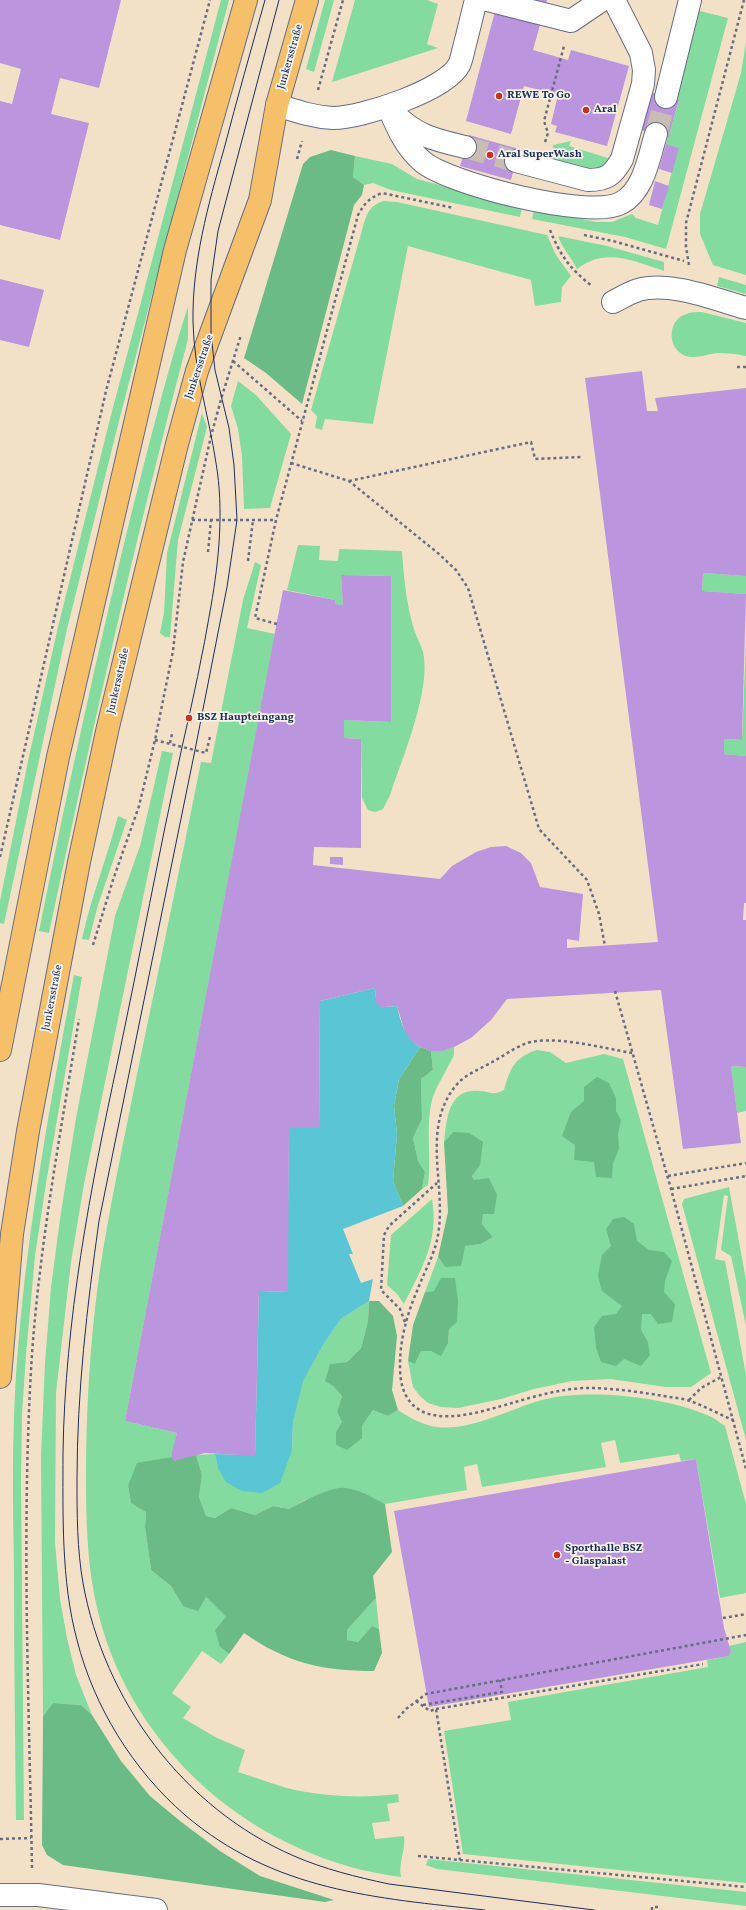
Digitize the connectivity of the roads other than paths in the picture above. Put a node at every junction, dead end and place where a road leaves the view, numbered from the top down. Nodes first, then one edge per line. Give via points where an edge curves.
1 (246, 0) edge
2 (307, 0) edge
3 (476, 0) edge
4 (488, 0) edge
5 (602, 0) edge
6 (614, 0) edge
7 (690, 0) edge
8 (666, 97) tunnel mouth
9 (277, 105) junction
10 (388, 106) junction
11 (656, 134) tunnel mouth
12 (465, 147) tunnel mouth
13 (516, 161) tunnel mouth
14 (612, 302) road end
15 (746, 308) edge
16 (0, 1050) edge
17 (0, 1377) edge
18 (0, 1895) edge
19 (156, 1910) edge

1 - 16 main road via 175,250 58,757
2 - 9 main road, Junkersstraße
3 - 10 street via 459,64 451,76 441,84
4 - 5 street via 571,21
6 - 13 street via 641,53 644,70 643,84 622,159 610,176 600,180 588,180
7 - 8 street
9 - 10 street via 310,116 335,118 359,115
9 - 17 main road, Junkersstraße via 260,200 197,371 108,727 76,877 28,1131 12,1234
10 - 11 street via 399,134 410,150 437,171 529,199 590,208 607,208 622,203 633,192 643,179
10 - 12 street via 413,131 431,139
14 - 15 street via 638,290 661,287
18 - 19 street via 32,1895

